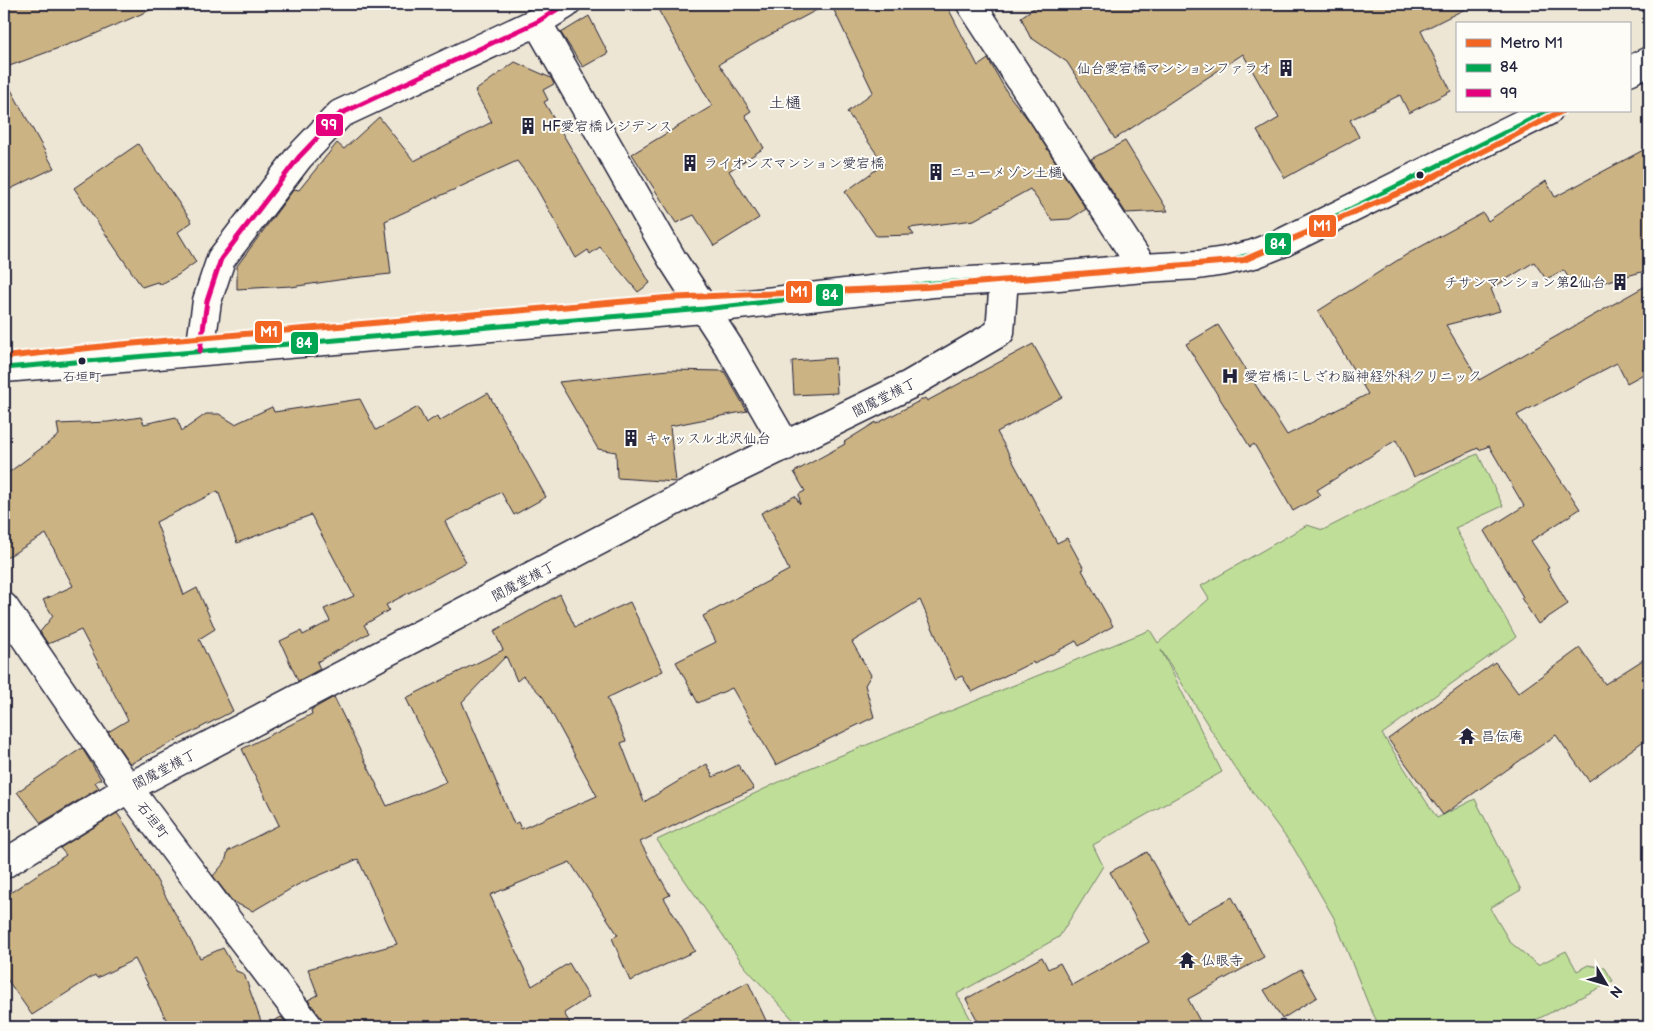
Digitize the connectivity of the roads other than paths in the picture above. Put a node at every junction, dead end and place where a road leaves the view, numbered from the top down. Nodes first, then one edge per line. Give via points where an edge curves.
1 (566, 4) edge
2 (971, 4) edge
3 (538, 22) junction
4 (1649, 61) edge
5 (1630, 70) edge
6 (1546, 112) edge
7 (1143, 268) junction
8 (1004, 279) junction
9 (704, 309) junction
10 (200, 351) junction
11 (4, 368) edge
12 (786, 446) junction
13 (4, 607) edge
14 (128, 788) junction
15 (4, 864) edge
16 (309, 1027) edge

1 - 3 street
2 - 7 street
3 - 9 street via 672,259
3 - 10 street via 340,114 299,157 221,259 207,301
4 - 5 street
6 - 7 street via 1254,254 1198,265
7 - 8 street
8 - 9 street via 933,283
8 - 12 street, 閻魔堂横丁 via 1000,332 909,385
9 - 10 street
9 - 12 street
10 - 11 street
12 - 14 street, 閻魔堂横丁
13 - 14 street, 石垣町
14 - 15 street, 閻魔堂横丁
14 - 16 street, 石垣町

